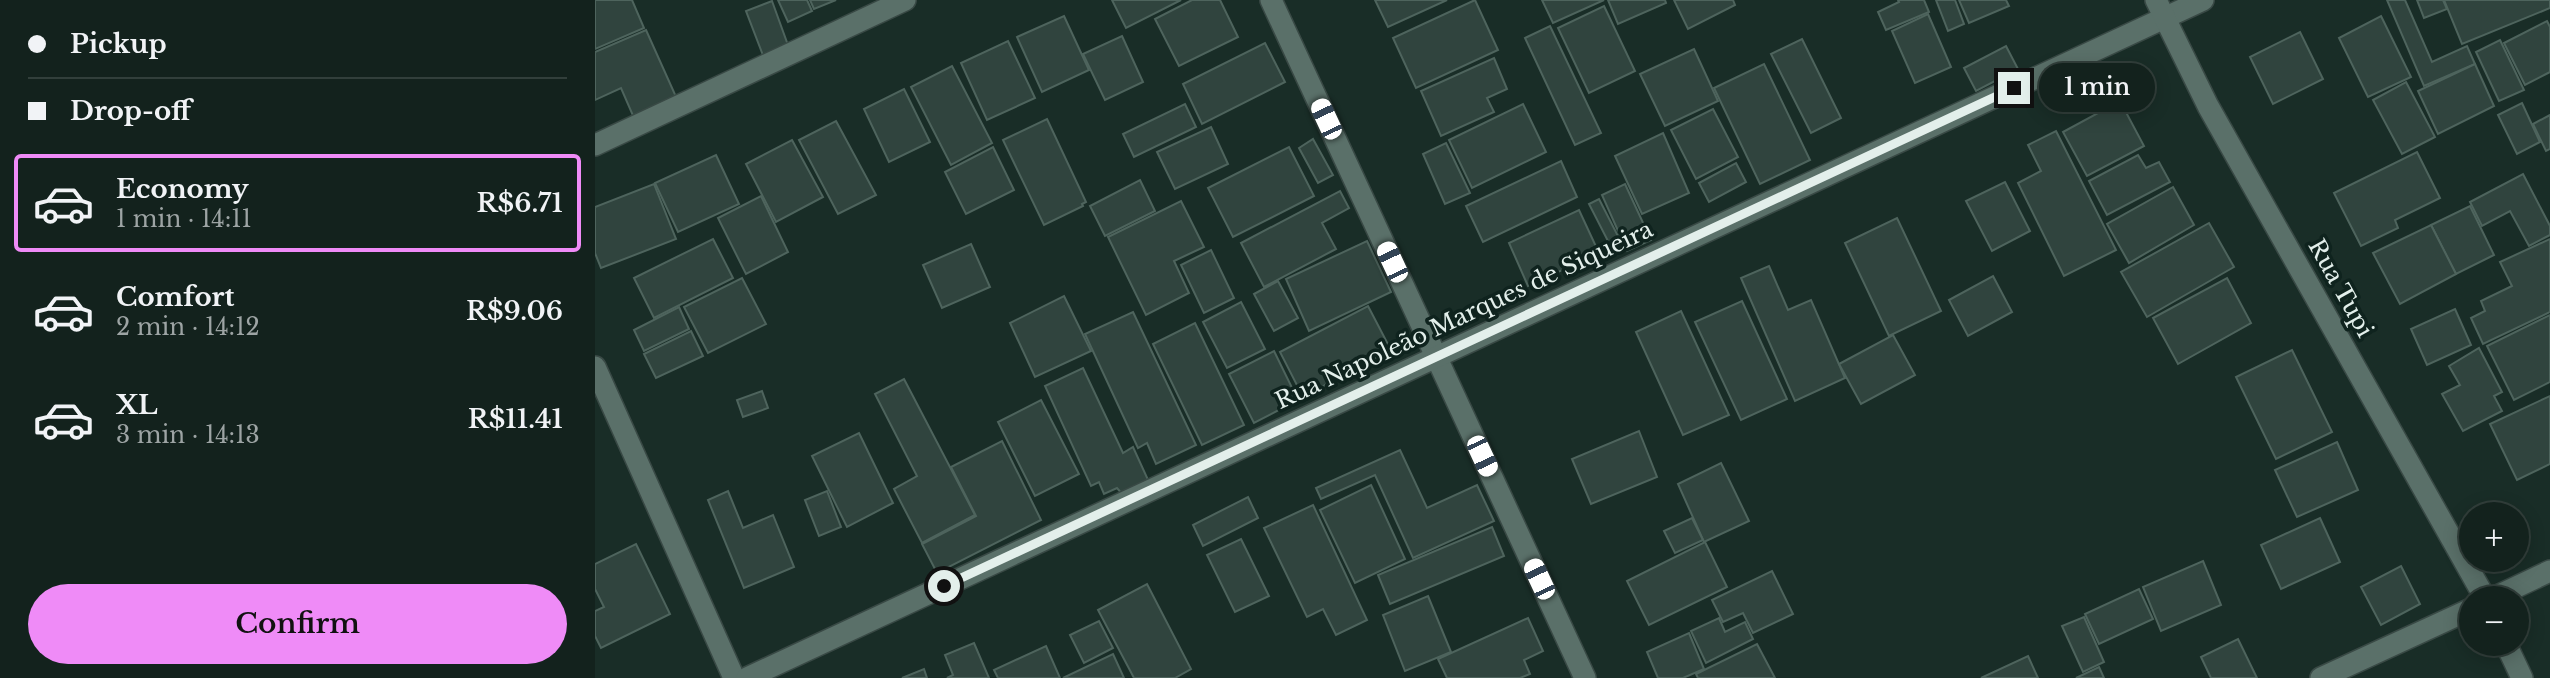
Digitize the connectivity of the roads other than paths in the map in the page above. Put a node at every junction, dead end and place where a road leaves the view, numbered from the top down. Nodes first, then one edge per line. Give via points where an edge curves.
1 (905, 0) edge
2 (1271, 0) edge
3 (2203, 0) edge
4 (2160, 9) edge
5 (595, 145) edge
6 (1436, 357) junction
7 (595, 367) edge
8 (2550, 572) edge
9 (2478, 586) edge
10 (2519, 586) edge
11 (2459, 614) edge
12 (2512, 656) edge
13 (734, 678) edge
14 (747, 678) edge
15 (1585, 678) edge
16 (2322, 678) edge
17 (2522, 678) edge

1 - 5 street
2 - 6 street
3 - 4 street, Rua Napoleão Marques de Siqueira
4 - 6 street, Rua Napoleão Marques de Siqueira
4 - 9 street, Rua Tupi via 2208,106
6 - 14 street, Rua Napoleão Marques de Siqueira
6 - 15 street
7 - 13 street
8 - 10 street
11 - 16 street
12 - 17 street

